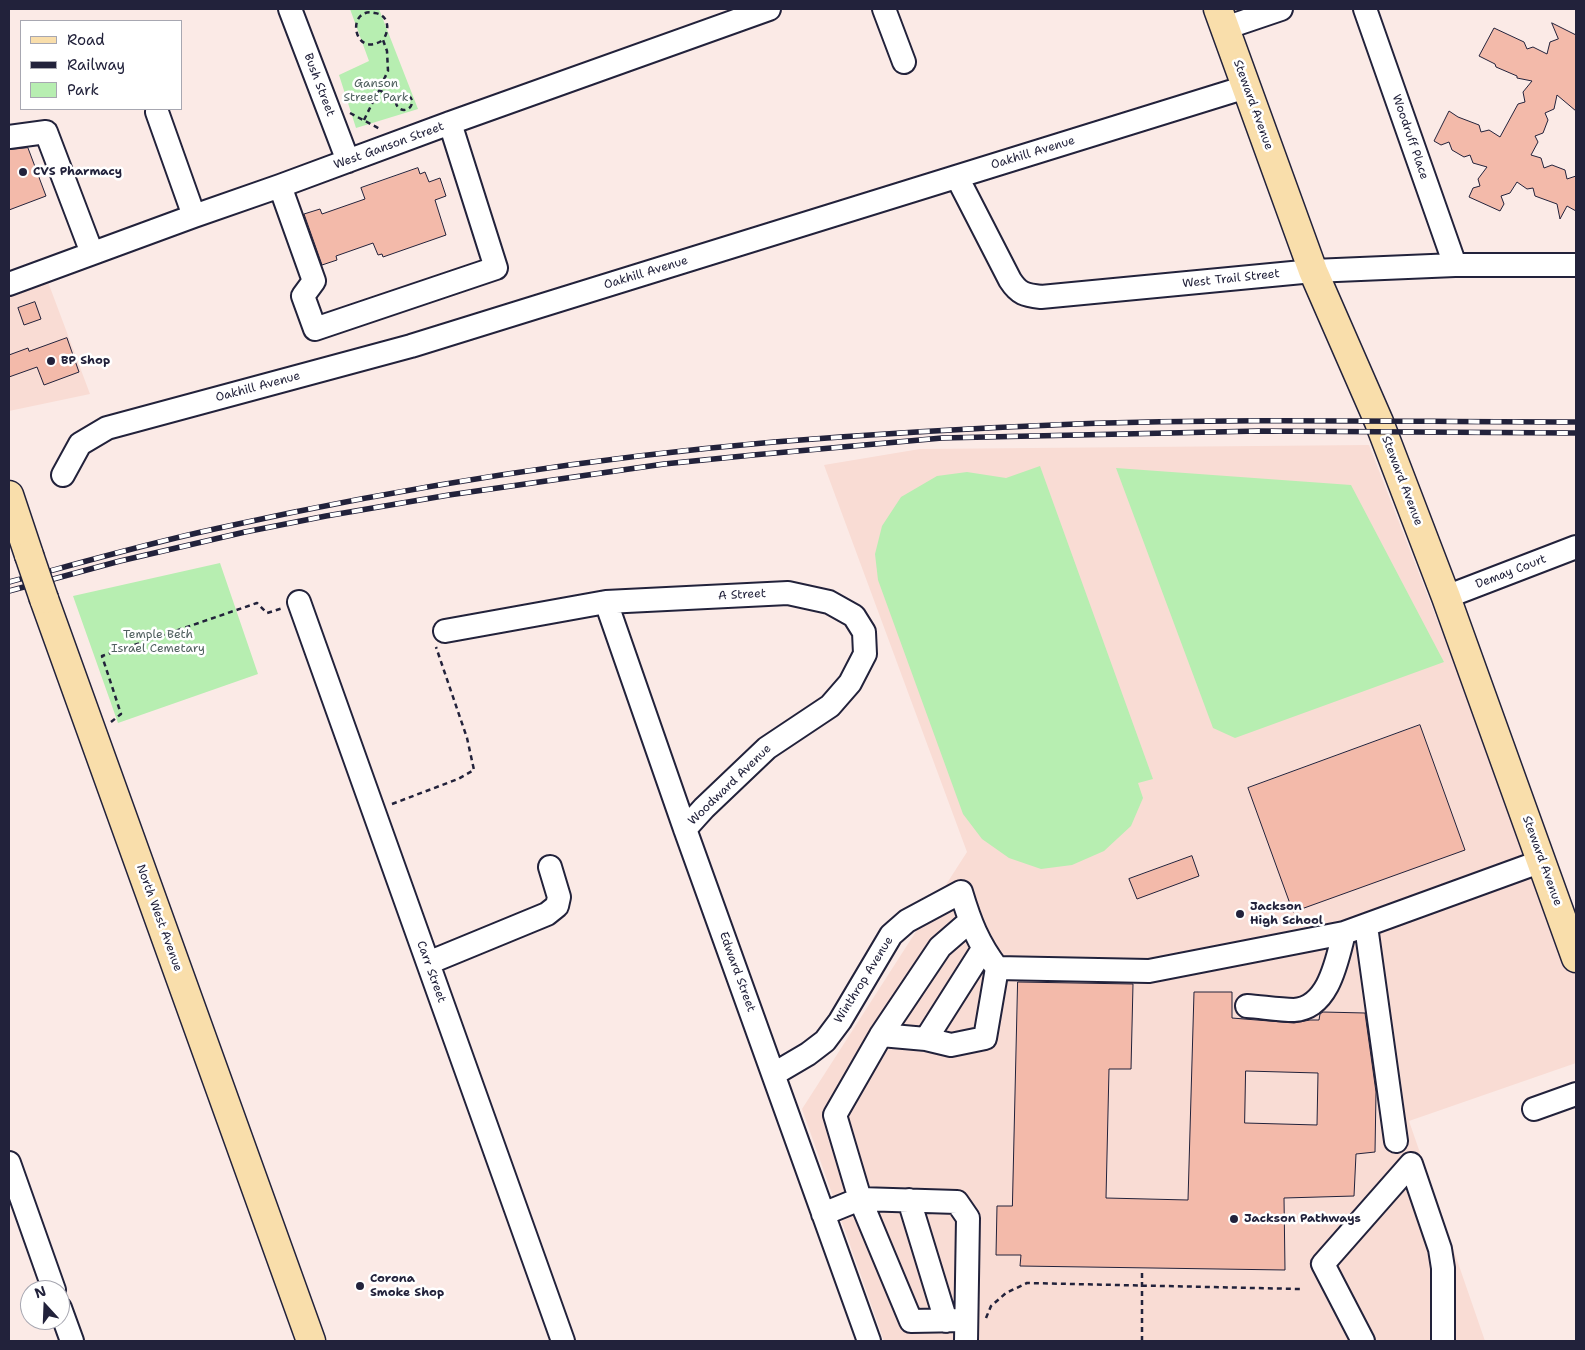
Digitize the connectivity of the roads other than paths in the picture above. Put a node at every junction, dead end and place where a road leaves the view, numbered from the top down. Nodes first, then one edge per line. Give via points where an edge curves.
1 (290, 9) edge
2 (769, 9) edge
3 (884, 9) edge
4 (1281, 9) edge
5 (1365, 9) edge
6 (1222, 18) edge
7 (904, 62) dead end
8 (1246, 87) junction
9 (157, 112) dead end
10 (450, 123) junction
11 (9, 137) edge
12 (348, 161) junction
13 (957, 177) junction
14 (280, 186) junction
15 (194, 216) junction
16 (92, 253) junction
17 (1455, 265) junction
18 (1576, 265) edge
19 (1314, 271) junction
20 (9, 284) edge
21 (64, 476) dead end
22 (9, 495) edge
23 (1576, 547) edge
24 (1446, 597) junction
25 (299, 602) road end
26 (606, 602) junction
27 (445, 631) road end
28 (864, 632) joint
29 (685, 828) junction
30 (1542, 861) junction
31 (550, 867) dead end
32 (970, 921) junction
33 (1570, 921) edge
34 (1366, 926) junction
35 (1344, 933) junction
36 (983, 949) junction
37 (1576, 958) edge
38 (428, 963) junction
39 (997, 968) junction
40 (1247, 1006) dead end
41 (881, 1035) junction
42 (926, 1040) junction
43 (774, 1074) junction
44 (1576, 1094) edge
45 (1534, 1109) dead end
46 (1396, 1140) dead end
47 (9, 1163) edge
48 (860, 1200) junction
49 (909, 1200) junction
50 (823, 1214) junction
51 (50, 1280) edge
52 (966, 1325) edge
53 (311, 1341) edge
54 (563, 1341) edge
55 (869, 1341) edge
56 (1363, 1341) edge
57 (1443, 1341) edge

1 - 12 street, Bush Street
2 - 10 street, West Ganson Street
3 - 7 street
4 - 6 street
5 - 17 street, Woodruff Place
6 - 8 main road, Steward Avenue
8 - 13 street, Oakhill Avenue
8 - 19 main road, Steward Avenue
9 - 15 street
10 - 12 street, West Ganson Street
10 - 14 street via 496,268 315,329 304,296 314,281
11 - 16 street via 46,132
12 - 14 street, West Ganson Street
13 - 19 street, West Trail Street via 1010,280 1027,296
13 - 21 street, Oakhill Avenue via 411,346 107,428 80,444
14 - 15 street, West Ganson Street
15 - 16 street, West Ganson Street
16 - 20 street, West Ganson Street
17 - 18 street, West Trail Street
17 - 19 street, West Trail Street
19 - 24 main road, Steward Avenue via 1381,427
22 - 53 main road, North West Avenue, bridge
23 - 24 street, Demay Court
24 - 30 main road, Steward Avenue
25 - 38 street, Carr Street
26 - 27 street, A Street
26 - 28 street, A Street via 788,593 829,602 843,609 854,616
26 - 29 street, Edward Street
28 - 29 street, Woodward Avenue via 865,654 850,683 830,706 768,748
29 - 43 street, Edward Street
30 - 33 main road, Steward Avenue
30 - 34 street
31 - 38 street via 559,897 557,906 547,914
32 - 36 street
32 - 41 street via 940,947
32 - 43 street, Winthrop Avenue via 961,892 907,921 891,935 826,1041
33 - 37 main road, Steward Avenue
34 - 35 street
34 - 46 street
35 - 39 street via 1149,971
35 - 40 street via 1324,992 1311,1005 1295,1010
36 - 39 street
36 - 42 street
38 - 54 street, Carr Street
39 - 42 street via 985,1038 951,1045
41 - 42 street
41 - 48 street via 836,1115
43 - 50 street, Edward Street
44 - 45 street
47 - 51 street
48 - 49 street
48 - 50 street
48 - 52 street via 911,1321
49 - 52 street
49 - 52 street via 957,1202 968,1218
50 - 55 street, Edward Street
56 - 57 street via 1323,1264 1411,1164 1440,1249

